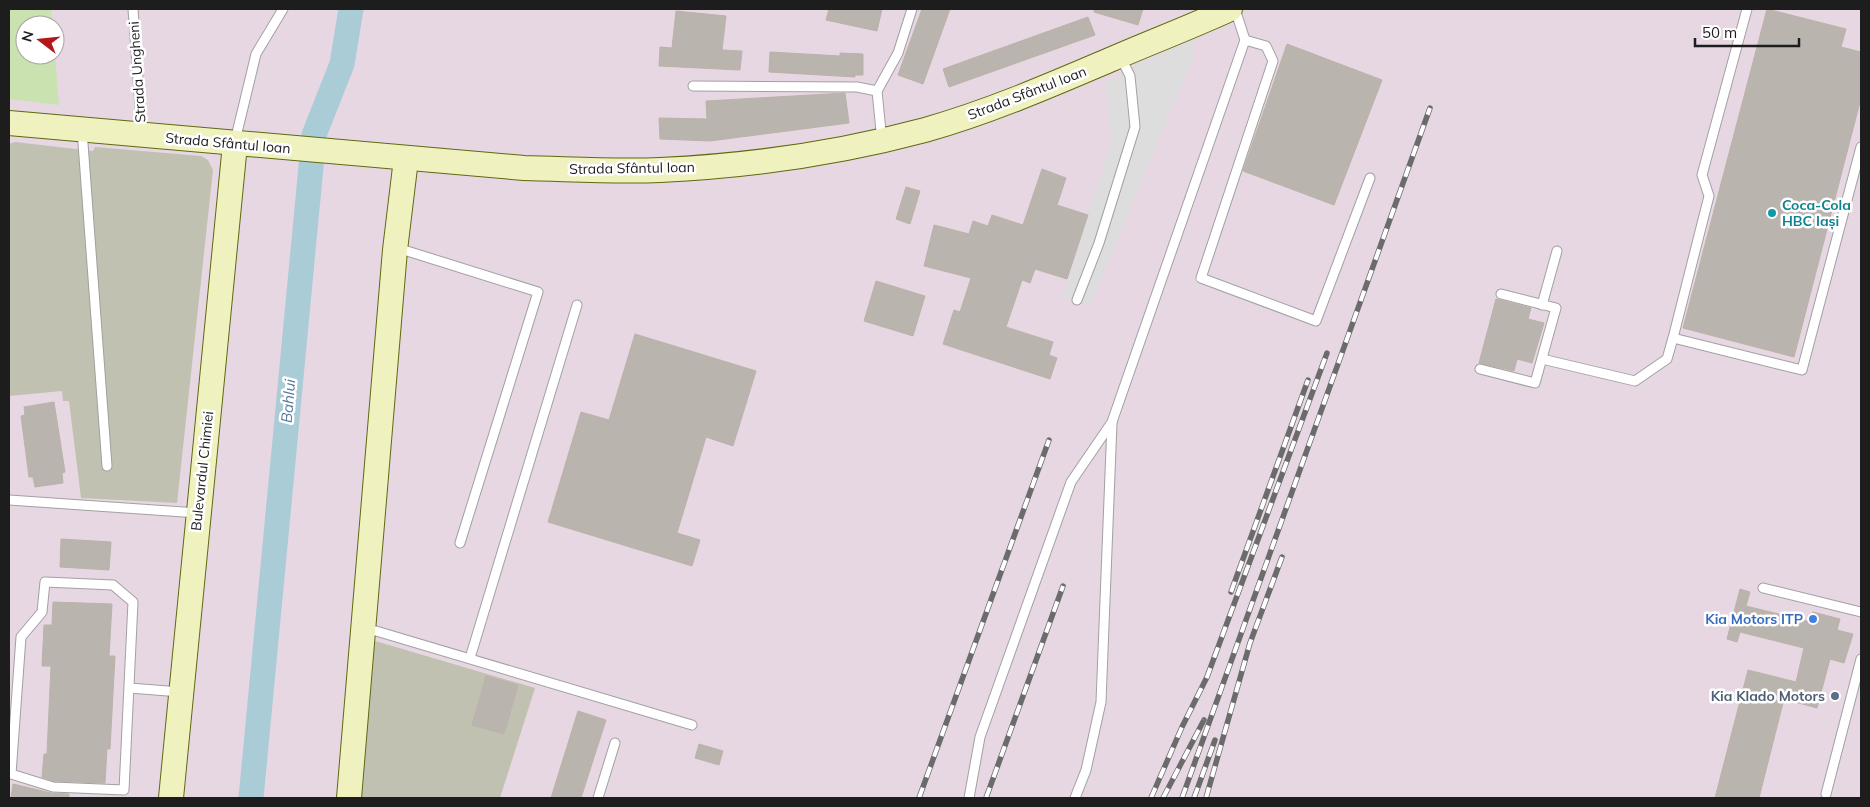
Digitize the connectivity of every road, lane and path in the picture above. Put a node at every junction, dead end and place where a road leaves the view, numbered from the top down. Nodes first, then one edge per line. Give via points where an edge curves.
1 (133, 9) edge
2 (282, 9) edge
3 (912, 9) edge
4 (1230, 9) edge
5 (1235, 9) edge
6 (1747, 9) edge
7 (1245, 40) junction
8 (1120, 56) junction
9 (693, 86) dead end
10 (877, 91) junction
11 (9, 123) edge
12 (82, 130) junction
13 (142, 134) junction
14 (882, 140) junction
15 (235, 144) junction
16 (1861, 147) edge
17 (406, 159) junction
18 (1370, 178) dead end
19 (395, 250) junction
20 (1556, 251) dead end
21 (1501, 294) dead end
22 (1078, 300) dead end
23 (577, 305) dead end
24 (1542, 305) junction
25 (1673, 338) junction
26 (1542, 358) junction
27 (1480, 368) dead end
28 (1112, 422) junction
29 (108, 466) dead end
30 (9, 500) edge
31 (198, 513) junction
32 (460, 543) dead end
33 (1763, 588) dead end
34 (1861, 612) edge
35 (363, 630) junction
36 (470, 658) junction
37 (1861, 659) edge
38 (130, 688) junction
39 (180, 692) junction
40 (692, 725) dead end
41 (615, 743) dead end
42 (1826, 794) dead end
43 (171, 798) edge
44 (349, 798) edge
45 (598, 798) edge
46 (969, 798) edge
47 (1075, 798) edge

1 - 13 lane, Strada Ungheni
2 - 15 lane via 256,54
3 - 10 lane via 898,53
4 - 8 street, Strada Sfântul Ioan
5 - 7 lane
6 - 25 lane via 1702,175 1709,196
7 - 18 lane via 1266,46 1273,61 1201,278 1316,321
7 - 28 lane
8 - 14 street, Strada Sfântul Ioan via 1040,90 927,129
8 - 22 lane via 1130,76 1135,127
9 - 10 lane via 857,87
10 - 14 lane
11 - 12 street, Strada Sfântul Ioan
12 - 13 street, Strada Sfântul Ioan
12 - 29 lane
13 - 15 street, Strada Sfântul Ioan
14 - 17 street, Strada Sfântul Ioan via 782,158 661,170 524,168
15 - 17 street, Strada Sfântul Ioan
15 - 31 street, Bulevardul Chimiei
16 - 25 lane via 1802,370
17 - 19 street
19 - 32 lane via 538,292
19 - 35 street
20 - 24 lane
21 - 24 lane
23 - 36 lane
24 - 26 lane via 1556,308
25 - 26 lane via 1667,359 1636,381
26 - 27 lane via 1535,382
28 - 46 lane via 1071,482 980,737
28 - 47 lane via 1101,702 1086,770
30 - 31 lane
31 - 39 street, Bulevardul Chimiei
33 - 34 lane
35 - 36 lane
35 - 44 street
36 - 40 lane
37 - 42 lane
38 - 38 lane via 133,602 113,586 45,582 42,612 21,637 11,774 53,787 124,790
38 - 39 lane
39 - 43 street, Bulevardul Chimiei
41 - 45 lane

